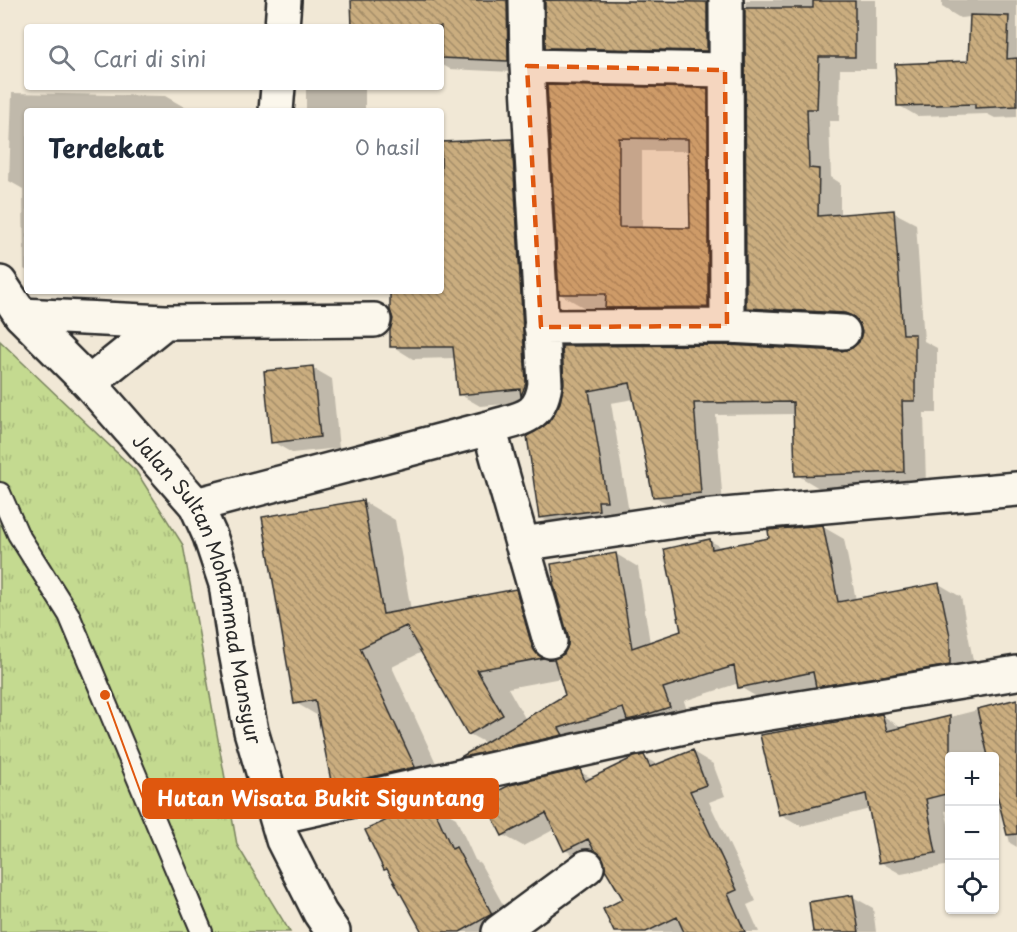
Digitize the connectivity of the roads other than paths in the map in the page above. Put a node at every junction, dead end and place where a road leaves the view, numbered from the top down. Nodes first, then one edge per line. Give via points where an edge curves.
1 (284, 0) edge
2 (526, 0) edge
3 (726, 0) edge
4 (282, 24) edge
5 (527, 66) junction
6 (725, 70) junction
7 (278, 90) edge
8 (276, 108) edge
9 (0, 284) edge
10 (21, 315) junction
11 (374, 320) dead end
12 (165, 322) junction
13 (727, 326) junction
14 (541, 327) junction
15 (843, 332) dead end
16 (89, 383) junction
17 (489, 428) junction
18 (1017, 489) edge
19 (0, 493) edge
20 (196, 505) junction
21 (522, 544) junction
22 (550, 641) dead end
23 (1017, 673) edge
24 (277, 817) junction
25 (587, 867) dead end
26 (202, 932) edge
27 (333, 932) edge
28 (499, 932) edge

1 - 4 street
2 - 5 street
3 - 6 street
5 - 6 street
5 - 14 street
6 - 13 street
7 - 8 street
9 - 10 street, Jalan Sultan Mohammad Mansyur
10 - 12 street
10 - 16 street, Jalan Sultan Mohammad Mansyur
11 - 12 street
12 - 16 street
13 - 14 street
13 - 15 street
14 - 17 street via 544,384 537,410
16 - 20 street, Jalan Sultan Mohammad Mansyur
17 - 20 street
17 - 21 street
18 - 21 street via 702,517
19 - 26 lane via 18,534 69,615
20 - 24 street, Jalan Sultan Mohammad Mansyur via 225,584 252,731
21 - 22 street
23 - 24 street via 689,726
24 - 27 street, Jalan Sultan Mohammad Mansyur via 283,840
25 - 28 street

